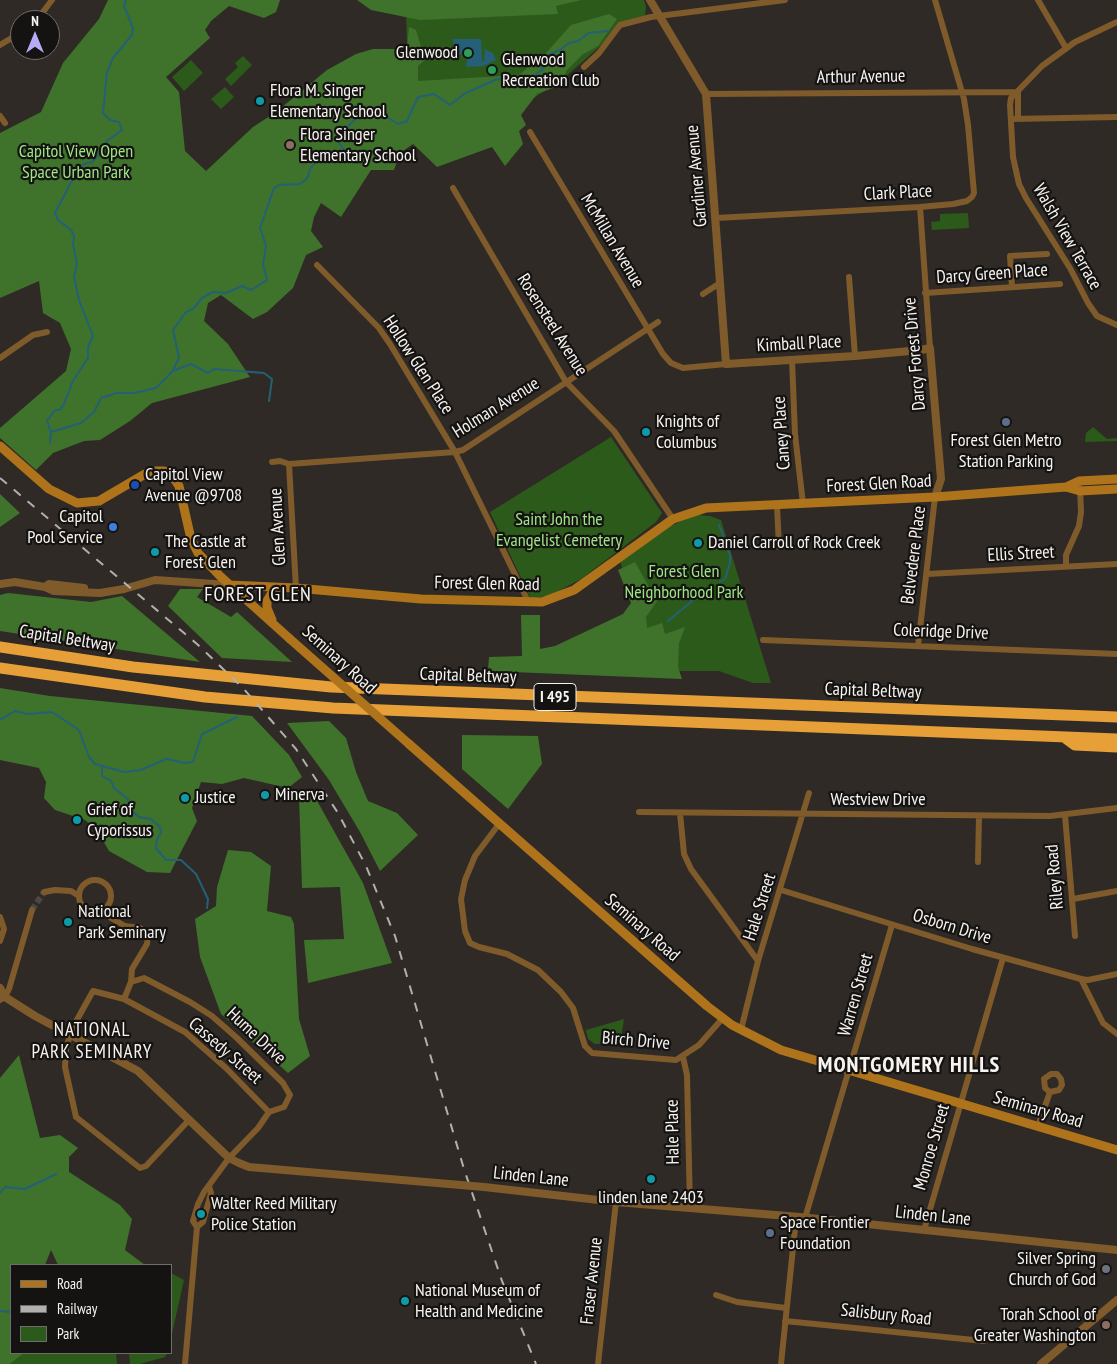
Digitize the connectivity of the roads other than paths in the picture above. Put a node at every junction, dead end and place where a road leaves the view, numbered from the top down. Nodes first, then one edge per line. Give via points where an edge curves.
1 (650, 0) edge
2 (784, 0) edge
3 (935, 0) edge
4 (1038, 0) edge
5 (728, 4) edge
6 (660, 17) junction
7 (1117, 22) edge
8 (1066, 48) junction
9 (584, 67) dead end
10 (962, 91) junction
11 (1018, 92) junction
12 (706, 94) junction
13 (0, 116) edge
14 (1117, 117) edge
15 (1014, 118) junction
16 (4, 123) dead end
17 (530, 132) dead end
18 (453, 188) dead end
19 (920, 208) junction
20 (716, 218) junction
21 (1047, 254) dead end
22 (317, 265) dead end
23 (849, 277) dead end
24 (720, 283) junction
25 (1060, 284) dead end
26 (1012, 287) junction
27 (924, 293) junction
28 (703, 294) dead end
29 (658, 322) dead end
30 (1117, 325) edge
31 (647, 329) junction
32 (47, 332) dead end
33 (930, 348) junction
34 (855, 356) junction
35 (0, 358) edge
36 (792, 360) junction
37 (671, 363) joint
38 (726, 364) junction
39 (566, 382) junction
40 (0, 446) edge
41 (455, 452) junction
42 (272, 462) dead end
43 (289, 464) junction
44 (1117, 479) edge
45 (1079, 482) junction
46 (1066, 487) junction
47 (1117, 489) edge
48 (1080, 492) junction
49 (936, 497) junction
50 (803, 504) junction
51 (777, 505) junction
52 (673, 518) junction
53 (779, 547) dead end
54 (1117, 564) edge
55 (1066, 566) junction
56 (926, 574) junction
57 (0, 584) edge
58 (229, 584) junction
59 (281, 587) junction
60 (296, 588) junction
61 (529, 603) junction
62 (275, 625) junction
63 (763, 640) dead end
64 (918, 646) junction
65 (0, 647) edge
66 (1117, 654) edge
67 (0, 668) edge
68 (1116, 717) edge
69 (1064, 737) junction
70 (1117, 738) edge
71 (1117, 747) edge
72 (810, 793) dead end
73 (1117, 808) edge
74 (639, 812) dead end
75 (680, 813) junction
76 (803, 815) junction
77 (1065, 815) junction
78 (979, 816) junction
79 (500, 824) junction
80 (978, 862) dead end
81 (781, 890) junction
82 (1117, 891) edge
83 (44, 892) dead end
84 (80, 896) junction
85 (1073, 900) junction
86 (32, 910) tunnel mouth
87 (102, 910) junction
88 (0, 917) edge
89 (892, 925) junction
90 (1075, 936) dead end
91 (0, 941) edge
92 (1003, 958) junction
93 (758, 961) junction
94 (1117, 974) edge
95 (1081, 979) junction
96 (131, 982) junction
97 (0, 988) edge
98 (3, 999) edge
99 (124, 999) junction
100 (722, 1019) junction
101 (741, 1030) junction
102 (1117, 1034) edge
103 (70, 1036) junction
104 (683, 1057) junction
105 (850, 1070) junction
106 (1050, 1092) dead end
107 (960, 1104) junction
108 (269, 1112) junction
109 (189, 1120) junction
110 (1038, 1126) junction
111 (1117, 1150) edge
112 (229, 1158) junction
113 (616, 1202) junction
114 (690, 1208) junction
115 (796, 1218) junction
116 (805, 1218) junction
117 (924, 1230) junction
118 (1117, 1250) edge
119 (716, 1295) dead end
120 (1117, 1300) edge
121 (786, 1308) junction
122 (785, 1322) junction
123 (984, 1340) dead end
124 (185, 1364) edge
125 (598, 1364) edge
126 (781, 1364) edge
127 (1041, 1364) edge

1 - 6 street, Gardiner Avenue
2 - 5 street
3 - 10 street, Clark Place
4 - 8 street
5 - 6 street
6 - 9 street via 620,25
6 - 12 street, Gardiner Avenue
7 - 8 street
8 - 11 street via 1042,66
10 - 11 street, Arthur Avenue
10 - 12 street, Arthur Avenue
10 - 19 street, Clark Place via 974,193 967,201
11 - 15 street, Walsh View Terrace
12 - 20 street, Gardiner Avenue
13 - 16 street
14 - 15 street
15 - 30 street, Walsh View Terrace via 1013,157 1019,184 1097,316
17 - 31 street, McMillan Avenue
18 - 39 street, Rosensteel Avenue
19 - 20 street, Clark Place
19 - 27 street, Darcy Forest Drive
20 - 24 street, Gardiner Avenue
21 - 26 street via 1010,256
22 - 41 street, Hollow Glen Place via 379,328
23 - 34 street
24 - 28 street
24 - 38 street, Gardiner Avenue
25 - 26 street, Darcy Green Place
26 - 27 street, Darcy Green Place
27 - 33 street, Darcy Forest Drive
29 - 31 street, Holman Avenue
31 - 37 street, McMillan Avenue
31 - 39 street, Holman Avenue
32 - 35 street via 33,335
33 - 34 street, Kimball Place
33 - 49 street, Darcy Forest Drive via 941,479
34 - 36 street, Kimball Place
36 - 38 street, Kimball Place
36 - 50 street, Caney Place via 795,434
37 - 38 street, Kimball Place via 683,368
39 - 41 street, Holman Avenue
39 - 52 street, Rosensteel Avenue via 614,431
40 - 58 main road, Seminary Road via 49,489 77,503 99,501 154,471 171,474 179,486 194,547
41 - 43 street, Holman Avenue
41 - 61 street, Hollow Glen Place
42 - 43 street, Holman Avenue
43 - 60 street, Glen Avenue
44 - 45 main road, Forest Glen Road
45 - 46 main road, Forest Glen Road
45 - 48 street
46 - 48 main road, Forest Glen Road
46 - 49 main road, Forest Glen Road
47 - 48 main road, Forest Glen Road
48 - 55 street via 1079,526 1066,555
49 - 50 main road, Forest Glen Road
49 - 56 street, Belvedere Place
50 - 51 main road, Forest Glen Road
51 - 52 main road, Forest Glen Road via 706,508
51 - 53 street
52 - 61 main road, Forest Glen Road via 574,590 552,600
54 - 55 street, Ellis Street
55 - 56 street, Ellis Street
56 - 64 street, Belvedere Place
57 - 58 street, Forest Glen Road via 15,582 54,591 100,593 124,589 152,578
58 - 59 main road, Forest Glen Road
58 - 62 main road, Seminary Road
59 - 60 main road, Forest Glen Road
59 - 62 main road via 273,591 267,601
60 - 61 main road, Forest Glen Road via 421,599
62 - 79 main road, Seminary Road, bridge
63 - 64 street, Coleridge Drive
64 - 66 street, Coleridge Drive
65 - 68 highway, Capital Beltway / I 495 via 142,668 331,687
67 - 69 highway, I 495 via 205,697 332,708
69 - 70 highway, I 495
69 - 71 highway via 1075,745
72 - 76 street, Hale Street
73 - 77 street, Westview Drive
74 - 75 street, Westview Drive
75 - 76 street, Westview Drive
75 - 93 street via 684,854 691,869
76 - 78 street, Westview Drive
76 - 81 street, Hale Street
77 - 78 street, Westview Drive
77 - 85 street, Riley Road
78 - 80 street
79 - 100 main road, Seminary Road
79 - 104 street, Birch Drive via 475,856 465,880 461,912 470,943 507,954 538,970 572,1008 585,1046 591,1052 669,1061
81 - 89 street, Osborn Drive
81 - 93 street, Hale Street
82 - 85 street
83 - 84 street via 71,891
84 - 87 street via 88,910
84 - 87 street via 83,886 89,881 104,883 111,896
85 - 90 street, Riley Road
86 - 98 street
87 - 96 street via 125,926 148,934 147,944 132,969
88 - 91 street via 4,929
89 - 92 street, Osborn Drive
89 - 105 street, Warren Street
92 - 95 street, Osborn Drive
92 - 107 street, Monroe Street
93 - 101 street, Hale Street
94 - 95 street, Osborn Drive
95 - 102 street via 1103,1022
96 - 99 street
96 - 108 street, Hume Drive via 139,978 150,980 212,1016 236,1038 288,1090 288,1102 284,1107
97 - 98 street, Linden Lane
98 - 103 street, Linden Lane
99 - 103 street, Cassedy Street via 94,991
99 - 108 street, Cassedy Street via 185,1032
100 - 101 main road, Seminary Road
100 - 104 street, Birch Drive via 699,1045
101 - 105 main road, Seminary Road via 781,1050
103 - 109 street, Linden Lane via 138,1071
103 - 109 street via 65,1066 74,1114 134,1166 146,1166
104 - 114 street, Hale Place via 687,1075
105 - 107 main road, Seminary Road
105 - 116 street, Warren Street
106 - 110 street
107 - 110 main road, Seminary Road
107 - 117 street, Monroe Street
108 - 112 street, Hume Drive
109 - 112 street, Linden Lane
110 - 111 main road, Seminary Road
112 - 113 street, Linden Lane, bridge via 249,1167 526,1190
112 - 124 street, Hume Drive via 198,1204 194,1221 197,1228
113 - 114 street, Linden Lane
113 - 125 street, Fraser Avenue
114 - 115 street, Linden Lane
115 - 116 street, Linden Lane
115 - 121 street
116 - 117 street, Linden Lane
117 - 118 street, Linden Lane
119 - 121 street via 736,1302
120 - 127 street
121 - 122 street
122 - 123 street, Salisbury Road
122 - 126 street

